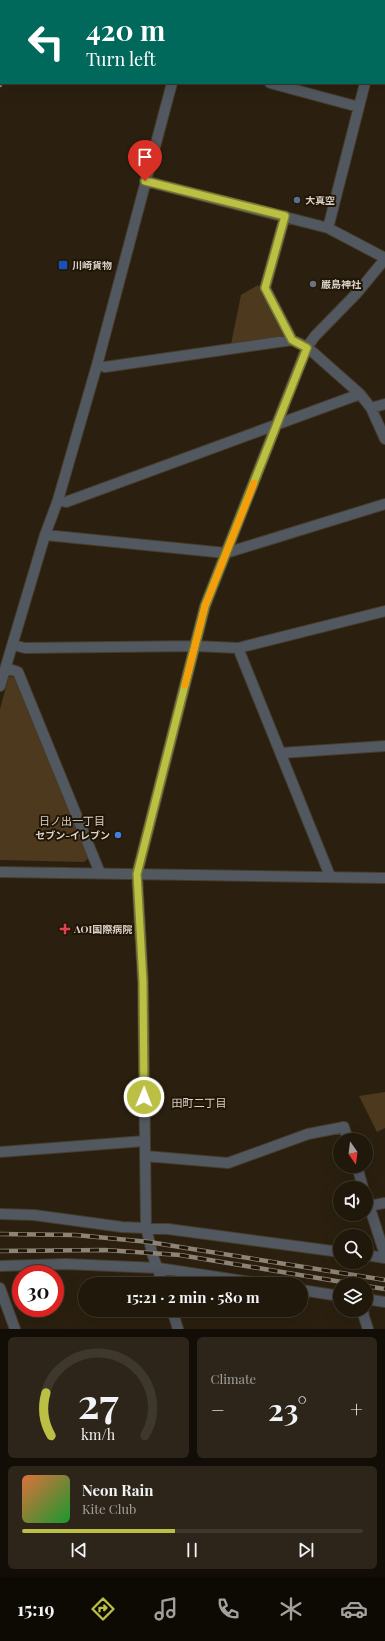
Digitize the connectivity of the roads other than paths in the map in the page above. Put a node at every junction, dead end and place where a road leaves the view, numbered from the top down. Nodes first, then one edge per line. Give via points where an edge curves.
1 (172, 84) edge
2 (274, 84) edge
3 (365, 84) edge
4 (359, 107) junction
5 (145, 181) junction
6 (285, 216) junction
7 (328, 228) junction
8 (385, 259) edge
9 (292, 340) junction
10 (307, 348) junction
11 (97, 365) junction
12 (360, 394) junction
13 (385, 404) edge
14 (370, 408) junction
15 (277, 424) junction
16 (385, 440) edge
17 (58, 500) junction
18 (385, 504) edge
19 (45, 535) junction
20 (226, 554) junction
21 (385, 611) edge
22 (13, 645) junction
23 (195, 646) junction
24 (238, 648) junction
25 (6, 668) junction
26 (0, 686) edge
27 (385, 746) edge
28 (281, 753) junction
29 (0, 872) edge
30 (100, 873) junction
31 (137, 874) junction
32 (330, 876) junction
33 (385, 878) edge
34 (346, 1133) edge
35 (145, 1141) junction
36 (0, 1152) edge
37 (145, 1156) junction
38 (373, 1202) edge
39 (385, 1203) edge
40 (0, 1214) edge
41 (373, 1217) edge
42 (146, 1228) junction
43 (333, 1251) edge
44 (385, 1255) edge
45 (373, 1256) edge
46 (385, 1258) edge
47 (0, 1266) edge
48 (158, 1268) junction
49 (161, 1277) edge
50 (218, 1277) edge
51 (0, 1288) edge
52 (308, 1291) edge
53 (333, 1295) edge
54 (373, 1300) edge
55 (385, 1302) edge
56 (174, 1317) edge
57 (364, 1317) edge
58 (14, 1329) edge
59 (178, 1329) edge
60 (368, 1329) edge

1 - 5 street
2 - 4 street
3 - 4 street
4 - 7 street
5 - 6 street
5 - 11 street
6 - 7 street
6 - 9 street via 265,288
7 - 8 street
8 - 10 street
9 - 10 street
9 - 11 street via 105,367
10 - 12 street
10 - 15 street
11 - 17 street
12 - 14 street
12 - 15 street
13 - 14 street
14 - 16 street
15 - 17 street via 66,502
15 - 20 street
17 - 19 street
18 - 20 street
19 - 20 street
19 - 22 street
20 - 23 street via 205,606
21 - 24 street
22 - 23 street via 25,648
22 - 25 street
23 - 24 street
23 - 31 street
24 - 28 street
25 - 26 street
25 - 30 street via 18,672
27 - 28 street
28 - 32 street
29 - 30 street
30 - 31 street
31 - 32 street
31 - 35 street via 143,982
32 - 33 street
34 - 37 street via 344,1127 308,1134 228,1162
35 - 36 street
35 - 37 street
37 - 42 street
38 - 39 street
40 - 42 street via 34,1215
41 - 44 street
42 - 43 street
42 - 48 street
45 - 46 street
47 - 48 street via 66,1264
48 - 49 street
48 - 50 street
51 - 58 street
52 - 53 street
54 - 55 street
56 - 59 street
57 - 60 street

